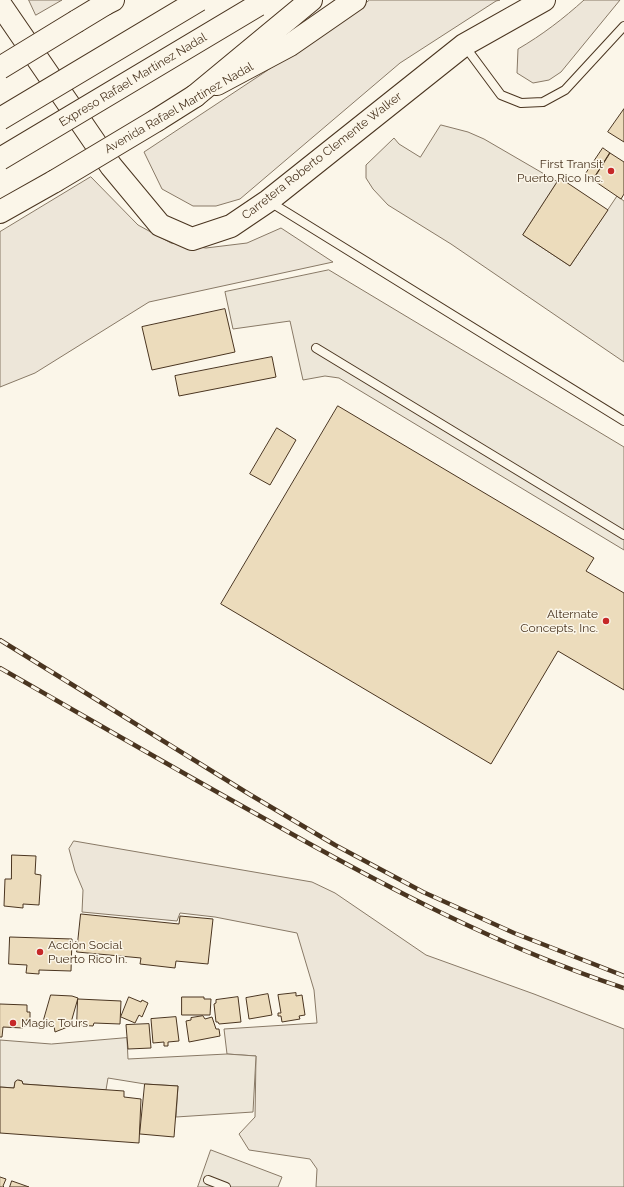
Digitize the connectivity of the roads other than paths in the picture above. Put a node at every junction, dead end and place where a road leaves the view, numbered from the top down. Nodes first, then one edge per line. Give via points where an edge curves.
1 (199, 0) edge
2 (311, 0) edge
3 (355, 0) edge
4 (544, 0) edge
5 (109, 1) edge
6 (262, 3) edge
7 (0, 4) edge
8 (624, 26) edge
9 (464, 45) junction
10 (0, 68) edge
11 (195, 96) junction
12 (0, 119) edge
13 (0, 159) edge
14 (268, 201) junction
15 (0, 212) edge
16 (316, 348) dead end
17 (624, 420) edge
18 (624, 535) edge
19 (208, 1180) dead end
20 (226, 1187) edge

1 - 12 main road, bridge
2 - 11 main road
3 - 11 main road, Avenida Rafael Martínez Nadal via 290,45
4 - 9 main road, Carretera Roberto Clemente Walker
5 - 10 main road, bridge
6 - 13 main road, Expreso Rafael Martínez Nadal, bridge
7 - 14 main road, Carretera Roberto Clemente Walker via 111,166 160,225 192,239 231,226
8 - 9 lane via 564,90 543,102 521,103 501,95
9 - 14 main road, Carretera Roberto Clemente Walker
11 - 15 main road, Avenida Rafael Martínez Nadal, bridge
14 - 17 lane
16 - 18 lane
19 - 20 lane

